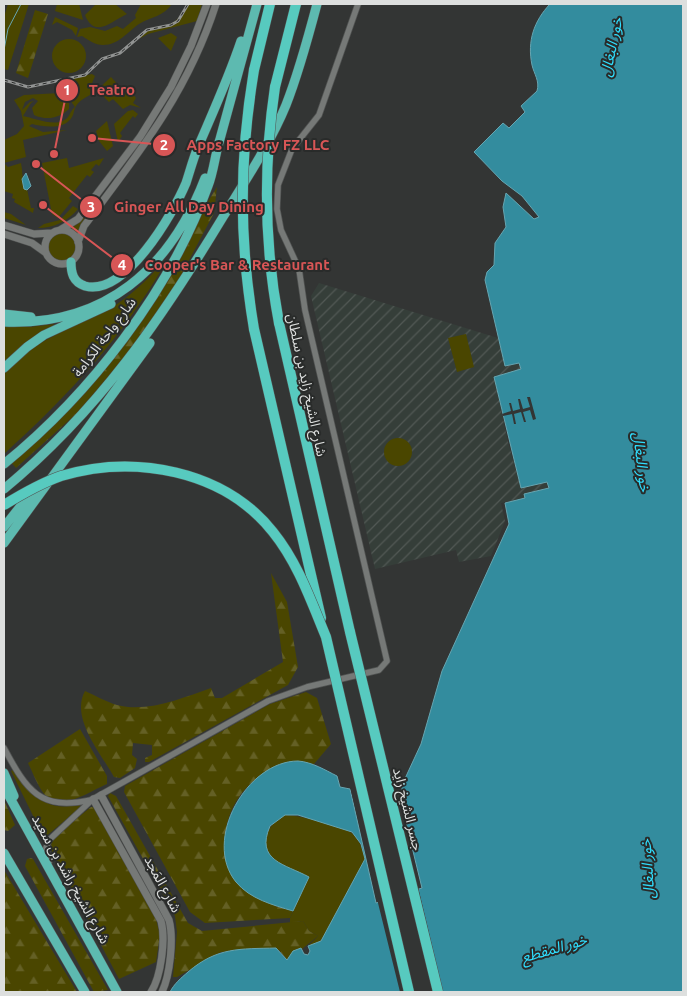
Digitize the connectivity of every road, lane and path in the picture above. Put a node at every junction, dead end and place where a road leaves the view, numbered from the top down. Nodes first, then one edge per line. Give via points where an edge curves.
1 (207, 4) edge
2 (216, 4) edge
3 (257, 4) edge
4 (270, 4) edge
5 (296, 4) edge
6 (317, 4) edge
7 (323, 4) edge
8 (358, 4) edge
9 (309, 33) junction
10 (217, 150) junction
11 (4, 225) edge
12 (60, 230) junction
13 (52, 233) junction
14 (4, 234) edge
15 (78, 242) junction
16 (46, 253) junction
17 (71, 262) junction
18 (185, 280) junction
19 (133, 284) junction
20 (83, 311) junction
21 (4, 314) edge
22 (4, 322) edge
23 (4, 368) edge
24 (78, 441) junction
25 (6, 462) edge
26 (4, 489) edge
27 (4, 505) edge
28 (4, 526) edge
29 (4, 543) edge
30 (350, 632) joint
31 (326, 637) junction
32 (4, 748) edge
33 (4, 773) edge
34 (4, 787) edge
35 (101, 795) junction
36 (93, 799) junction
37 (41, 852) junction
38 (4, 853) edge
39 (52, 874) junction
40 (115, 988) edge
41 (85, 992) edge
42 (151, 992) edge
43 (162, 992) edge
44 (409, 992) edge
45 (438, 992) edge

1 - 12 street via 191,46 159,108 78,219
2 - 15 street via 199,50 168,111 84,226
3 - 10 highway
3 - 17 highway via 185,184 143,253 126,272 99,286 90,287 77,282 71,271
4 - 31 highway, bridge via 247,113 242,165 242,234 254,329
5 - 30 highway, شارع الشيخ زايد بن سلطان, bridge via 275,87 266,174 270,271 294,396
6 - 9 highway
7 - 9 highway
8 - 35 street via 319,116 292,149 284,165 278,185 278,209 286,244 299,269 305,310 387,661 379,670 268,700
9 - 18 highway via 294,83 273,130
10 - 19 highway via 180,231 150,270
10 - 25 highway, شارع واحة الكرامة via 209,185 188,234 134,323 63,409
11 - 13 street via 34,234
12 - 13 street
12 - 15 street via 71,233
13 - 16 street via 45,244
14 - 16 street
15 - 17 street via 78,253
16 - 17 street via 56,264
18 - 24 highway via 179,297 155,335
18 - 26 highway via 143,343 99,397 76,423
19 - 20 highway
19 - 23 highway via 104,309 58,327 36,340
20 - 21 highway via 49,316
20 - 22 highway via 49,321
24 - 28 highway via 65,452
24 - 29 highway
27 - 31 highway, bridge via 37,486 80,471 154,468 194,476 246,506 272,530 304,583
30 - 45 highway, جسر الشيخ زايد, bridge
31 - 44 highway, bridge
32 - 36 street via 14,768 43,800 71,804
33 - 37 highway
34 - 37 highway, شارع الشيخ راشد بن سعيد
35 - 36 street
35 - 43 street, شارع المَجد via 169,920 171,941
36 - 39 street via 48,840 46,848
36 - 42 street, شارع المَجد via 161,921 163,942
37 - 39 highway, شارع الشيخ راشد بن سعيد
38 - 41 highway
39 - 40 highway, شارع الشيخ راشد بن سعيد

